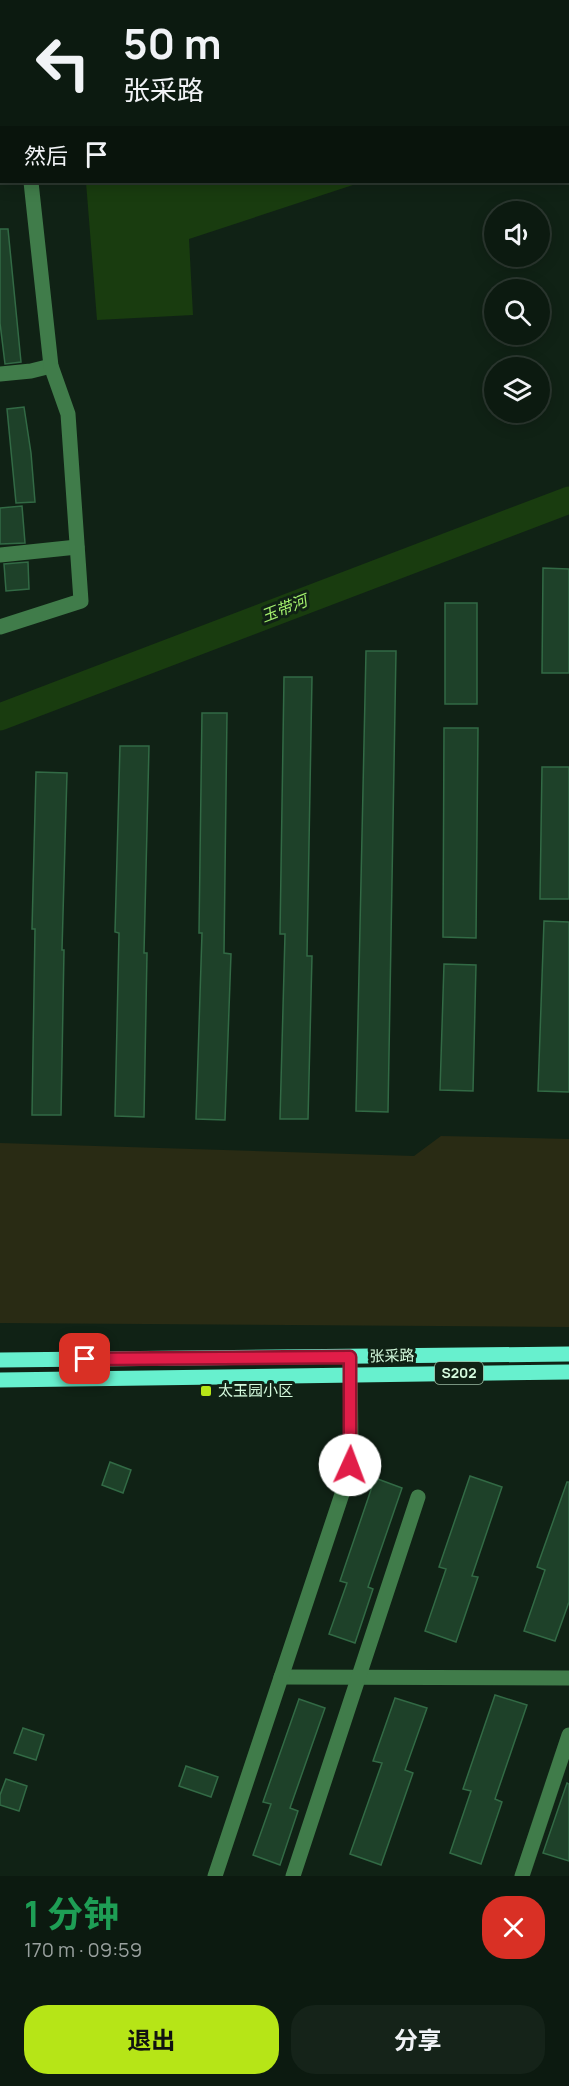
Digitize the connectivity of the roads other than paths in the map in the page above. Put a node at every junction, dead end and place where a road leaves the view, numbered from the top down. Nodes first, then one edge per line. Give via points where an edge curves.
1 (31, 183) edge
2 (51, 366) junction
3 (0, 374) edge
4 (77, 547) junction
5 (0, 555) edge
6 (0, 627) edge
7 (569, 1354) edge
8 (350, 1357) junction
9 (0, 1360) edge
10 (569, 1372) edge
11 (350, 1375) junction
12 (0, 1380) edge
13 (418, 1497) dead end
14 (281, 1677) junction
15 (358, 1678) junction
16 (569, 1678) edge
17 (569, 1735) edge
18 (214, 1876) edge
19 (293, 1876) edge
20 (522, 1876) edge

1 - 2 street
2 - 3 street
2 - 4 street via 68,414
4 - 5 street
4 - 6 street via 81,601
7 - 8 main road, 张采路 / S202
8 - 9 main road, 张采路 / S202
8 - 11 street
10 - 11 main road, 张采路 / S202
11 - 12 main road, 张采路 / S202
11 - 14 street via 351,1448 346,1482
13 - 15 street
14 - 15 street
14 - 18 street
15 - 16 street
15 - 19 street
17 - 20 street

